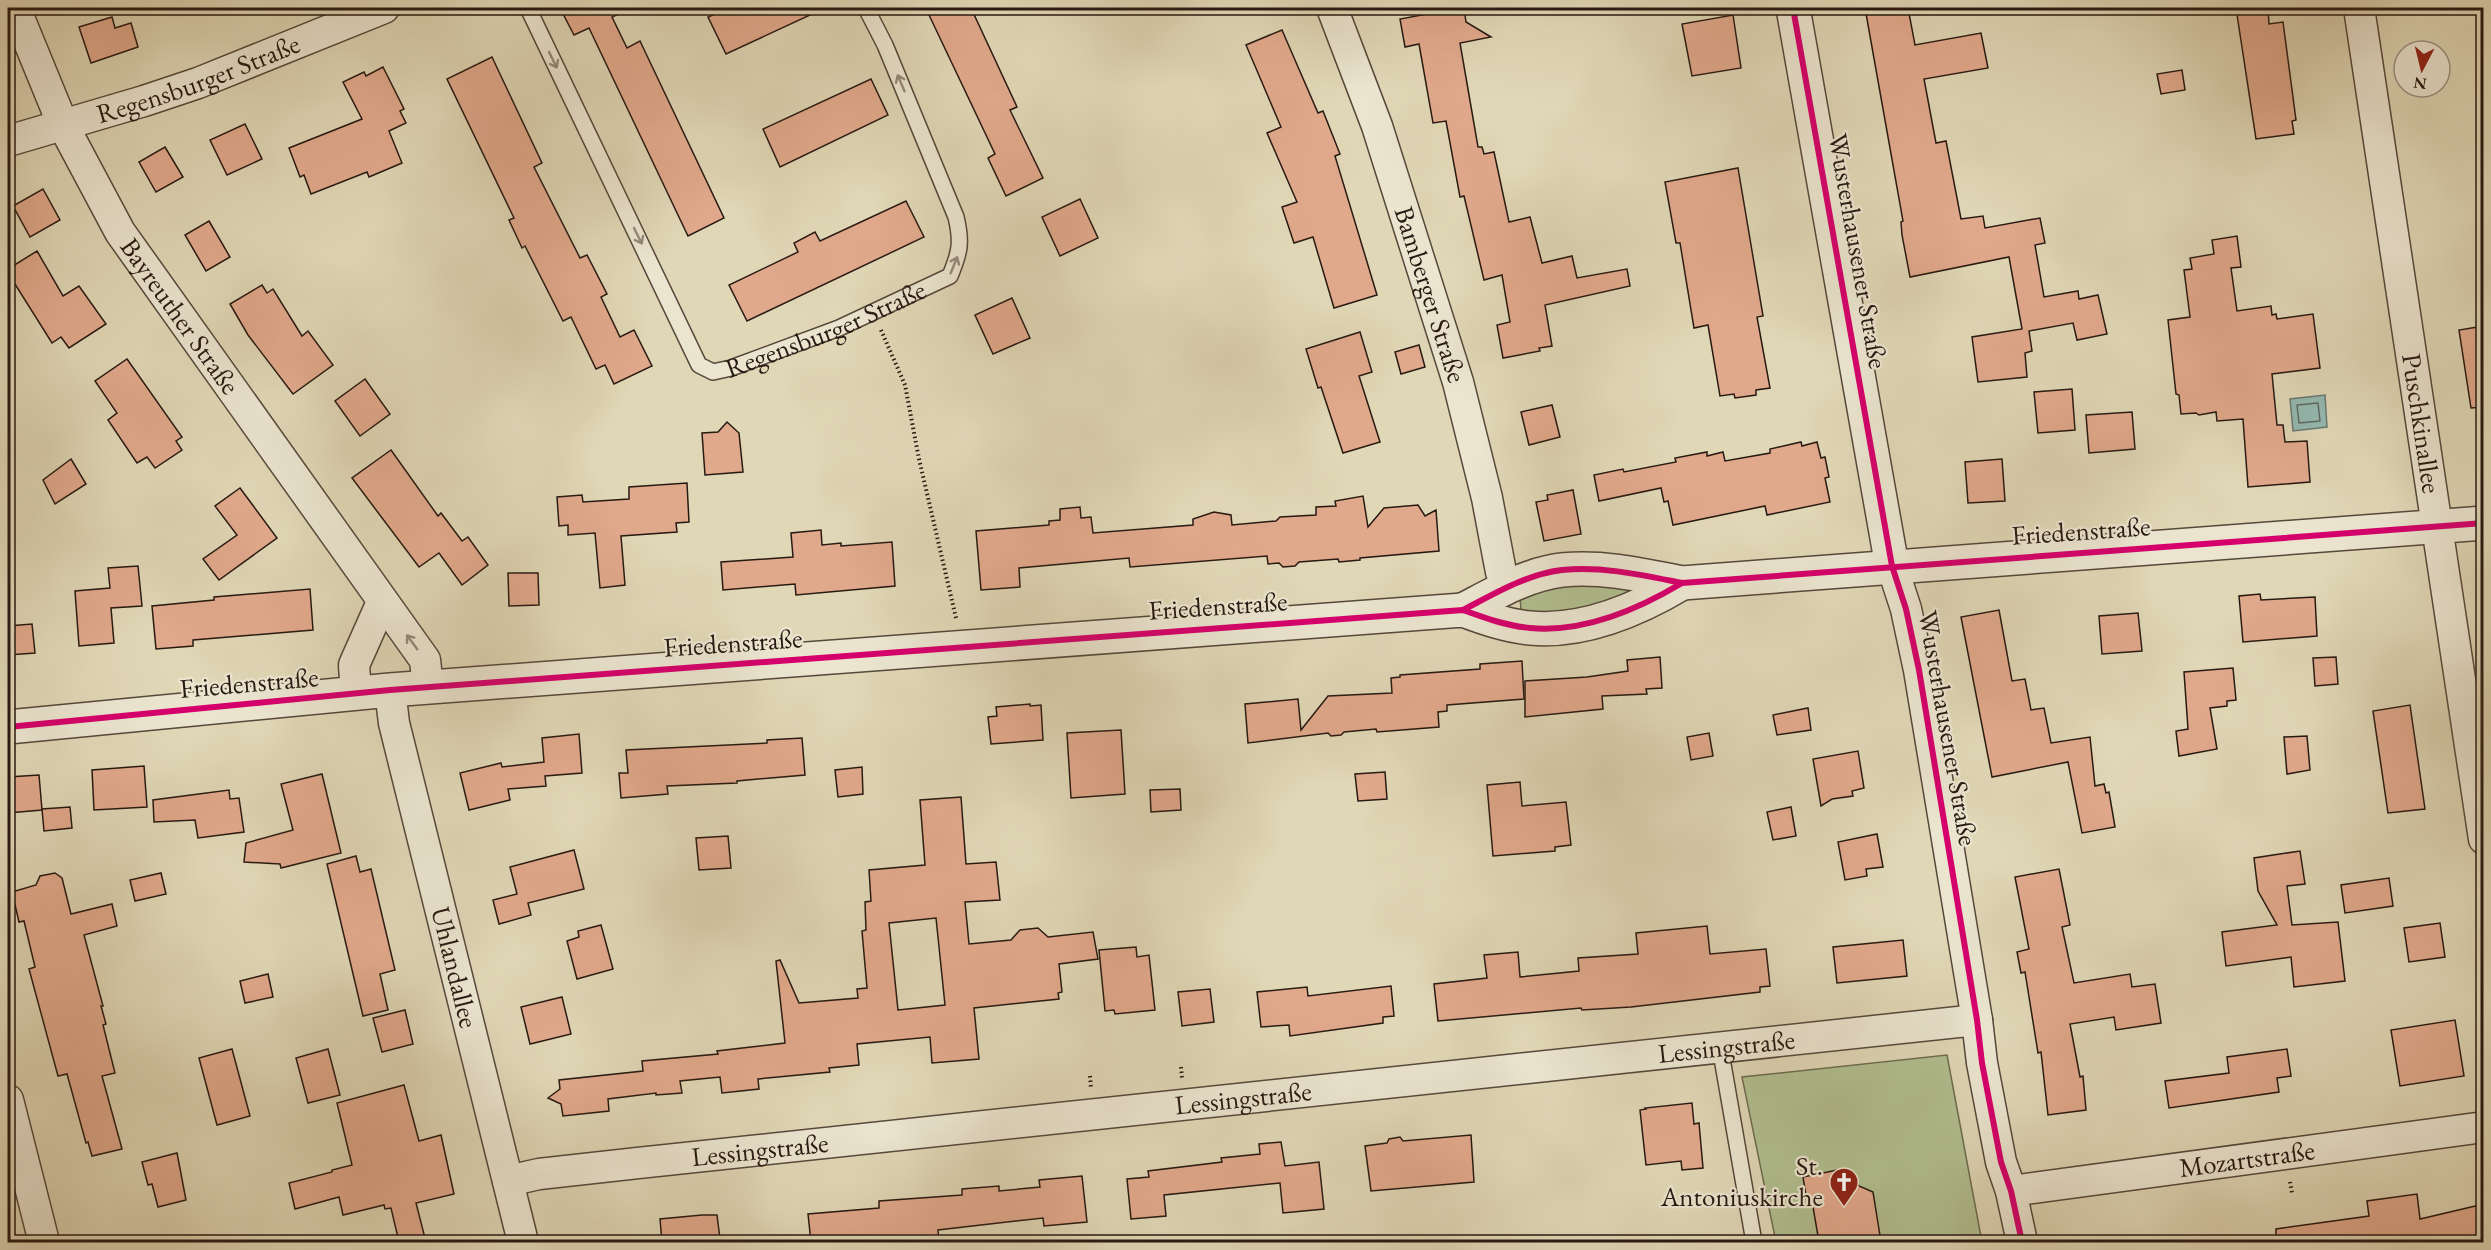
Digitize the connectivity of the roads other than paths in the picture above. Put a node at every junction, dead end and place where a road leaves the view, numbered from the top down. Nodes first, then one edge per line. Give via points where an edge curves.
1 (15, 8) edge
2 (384, 8) edge
3 (528, 8) edge
4 (866, 8) edge
5 (1332, 8) edge
6 (1793, 8) edge
7 (2359, 8) edge
8 (63, 124) junction
9 (8, 141) edge
10 (2484, 523) edge
11 (2435, 527) junction
12 (1892, 566) junction
13 (1682, 583) junction
14 (1508, 586) junction
15 (382, 602) junction
16 (1463, 610) junction
17 (428, 687) junction
18 (390, 690) junction
19 (356, 694) junction
20 (8, 727) edge
21 (2484, 839) edge
22 (1977, 1020) junction
23 (1720, 1047) junction
24 (8, 1101) edge
25 (2484, 1127) edge
26 (508, 1181) junction
27 (2011, 1191) junction
28 (44, 1242) edge
29 (523, 1242) edge
30 (1754, 1242) edge
31 (2022, 1242) edge

1 - 8 street, Bayreuther Straße
2 - 8 street, Regensburger Straße via 216,76
3 -> 4 lane, Regensburger Straße via 699,365 713,372 873,313 950,276 962,239 956,217 927,142
5 - 14 street, Bamberger Straße via 1377,126 1458,382 1501,572
6 - 12 street, Wusterhausener Straße
7 - 11 street, Puschkinallee
8 - 9 street, Regensburger Straße
8 - 15 street, Bayreuther Straße via 120,232
10 - 11 street, Friedenstraße
11 - 12 street, Friedenstraße
11 - 21 street, Puschkinallee
12 - 13 street, Friedenstraße
12 - 22 street, Wusterhausener Straße via 1919,670
13 - 14 street, Friedenstraße via 1592,568 1560,570
13 - 16 street, Friedenstraße via 1654,600 1581,625 1529,628
14 - 16 street, Friedenstraße
17 -> 15 street, Bayreuther Straße via 425,660
15 - 19 street via 354,665
16 - 17 street, Friedenstraße
17 - 18 street, Friedenstraße
18 - 19 street, Friedenstraße
18 - 26 street, Uhlandallee via 394,723
19 - 20 street, Friedenstraße
22 - 23 street, Lessingstraße
22 - 27 street, Wusterhausener Straße via 2001,1162
23 - 26 street, Lessingstraße via 638,1163
23 - 30 lane
24 - 28 street
25 - 27 street, Mozartstraße
26 - 29 street, Uhlandallee
27 - 31 street, Wusterhausener Straße

